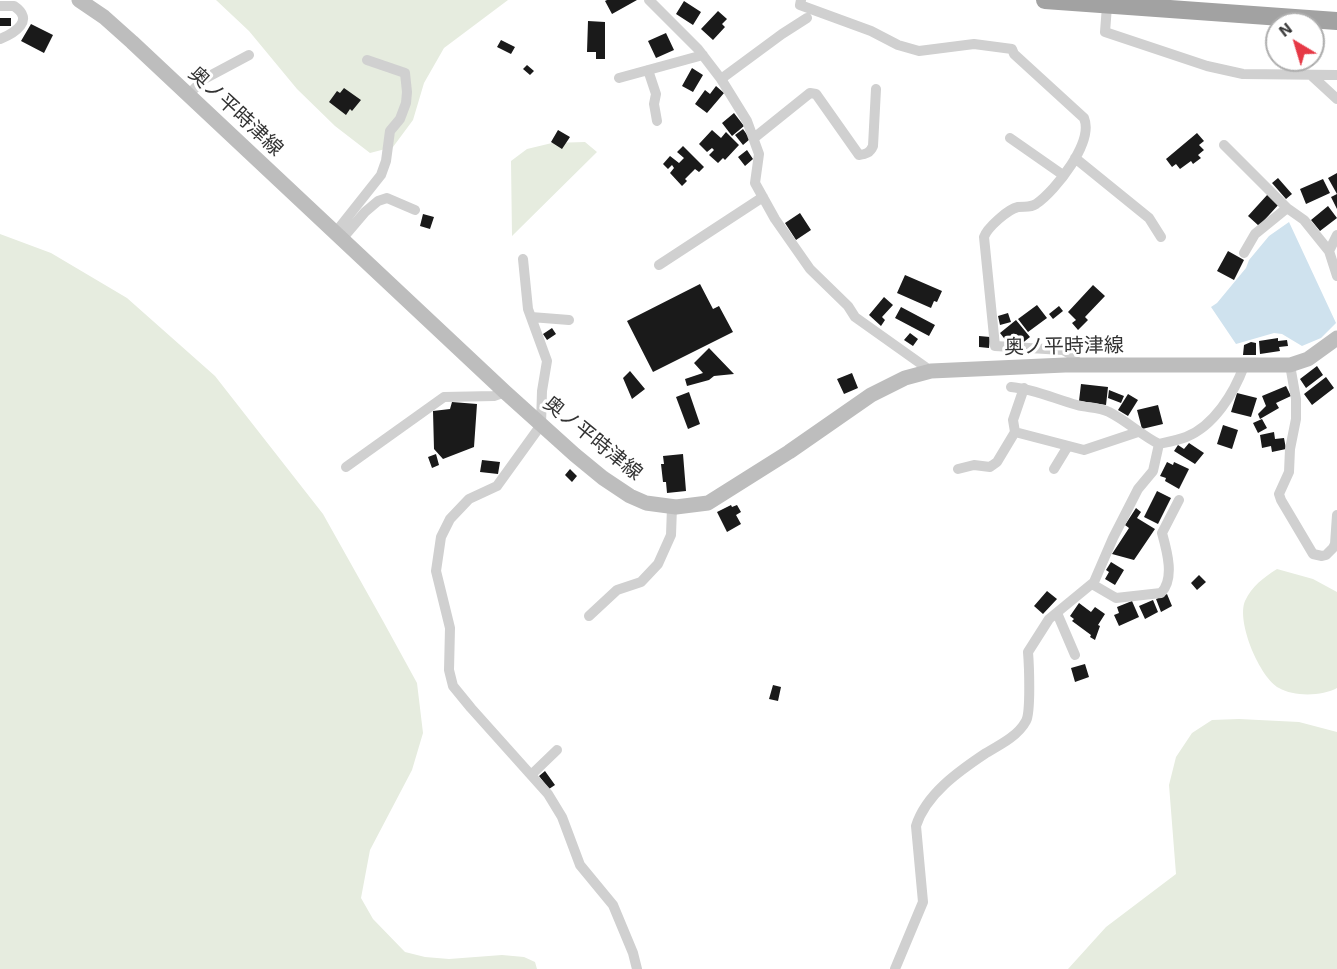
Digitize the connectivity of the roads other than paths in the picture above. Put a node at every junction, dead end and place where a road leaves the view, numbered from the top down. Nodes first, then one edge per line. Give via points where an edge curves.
1 (80, 0) edge
2 (649, 0) edge
3 (801, 0) edge
4 (1045, 0) edge
5 (1165, 5) edge
6 (0, 6) edge
7 (1107, 6) junction
8 (807, 18) dead end
9 (1337, 21) edge
10 (0, 39) edge
11 (249, 55) dead end
12 (703, 55) junction
13 (367, 60) dead end
14 (648, 70) junction
15 (1337, 75) edge
16 (1312, 76) junction
17 (619, 78) dead end
18 (721, 79) junction
19 (876, 89) dead end
20 (188, 95) junction
21 (1337, 99) edge
22 (657, 122) dead end
23 (754, 138) junction
24 (1010, 138) dead end
25 (1224, 145) dead end
26 (1075, 158) junction
27 (1063, 176) junction
28 (763, 197) junction
29 (1287, 208) junction
30 (415, 210) dead end
31 (1337, 235) edge
32 (338, 236) junction
33 (1161, 237) dead end
34 (1329, 251) junction
35 (1244, 253) dead end
36 (523, 259) dead end
37 (659, 265) dead end
38 (1337, 276) edge
39 (531, 317) junction
40 (569, 320) dead end
41 (1337, 338) edge
42 (1080, 365) junction
43 (1290, 365) junction
44 (1244, 366) junction
45 (931, 371) junction
46 (1011, 387) dead end
47 (1024, 388) junction
48 (505, 392) junction
49 (541, 425) junction
50 (1014, 432) junction
51 (1138, 432) junction
52 (1159, 444) junction
53 (1068, 446) junction
54 (346, 467) dead end
55 (958, 469) dead end
56 (1054, 469) dead end
57 (1179, 500) dead end
58 (672, 507) junction
59 (1337, 515) edge
60 (1092, 584) junction
61 (1057, 613) junction
62 (589, 616) dead end
63 (1075, 655) dead end
64 (557, 750) dead end
65 (531, 775) junction
66 (637, 969) edge
67 (895, 969) edge

1 - 20 main road, 奥ノ平時津線 via 104,17
2 - 12 street
3 - 26 street via 800,5 918,51 974,44 1012,49 1084,118 1087,129
4 - 7 highway
5 - 7 highway
5 - 9 highway
6 - 10 street via 14,6 24,18 13,33
7 - 16 street via 1105,32 1243,74
8 - 18 street
11 - 20 street via 204,79
12 - 14 street
12 - 18 street
13 - 32 street via 405,74 406,103 390,131 381,175
14 - 17 street
14 - 22 street via 656,94
15 - 16 street
16 - 21 street
18 - 23 street
19 - 23 street via 873,146 865,154 859,154 813,92
20 - 32 main road, 奥ノ平時津線
23 - 28 street via 759,154 755,183
24 - 27 street
25 - 29 street
26 - 27 street
26 - 33 street via 1149,218
27 - 42 street via 1034,206 1018,207 987,229 986,272 995,346 1063,350
28 - 37 street
28 - 45 street via 810,269 855,317
29 - 34 street via 1304,220
29 - 35 street via 1255,234
30 - 32 street via 387,198 378,201
31 - 34 street
32 - 48 main road, 奥ノ平時津線
34 - 38 street
36 - 39 street
39 - 40 street
39 - 49 street via 548,361
41 - 43 main road, 奥ノ平時津線 via 1308,359
42 - 44 main road, 奥ノ平時津線
42 - 45 main road, 奥ノ平時津線
43 - 44 main road, 奥ノ平時津線
43 - 59 street via 1296,418 1289,472 1279,494 1313,554 1326,555 1333,548
44 - 52 street via 1238,382 1208,422 1186,437
45 - 58 main road, 奥ノ平時津線 via 905,378 871,395 714,500
46 - 47 street
47 - 50 street via 1013,420
47 - 51 street via 1056,400 1099,407
48 - 49 main road, 奥ノ平時津線
48 - 54 street via 494,396 444,397
49 - 58 main road, 奥ノ平時津線 via 630,496
49 - 65 street via 497,486 469,500 450,519 441,537 436,571 450,628 449,670 453,686
50 - 53 street
50 - 55 street via 990,467
51 - 52 street
51 - 53 street via 1084,450
52 - 60 street via 1153,471 1133,499
53 - 56 street
57 - 60 street via 1162,533 1168,581 1161,593 1116,598
58 - 62 street via 671,535 658,564 641,582 617,590
60 - 61 street
61 - 63 street
61 - 67 street via 1028,652 1027,720 1015,734 960,772 930,799 919,817 916,826 923,902
64 - 65 street
65 - 66 street via 562,818 580,865 613,905

